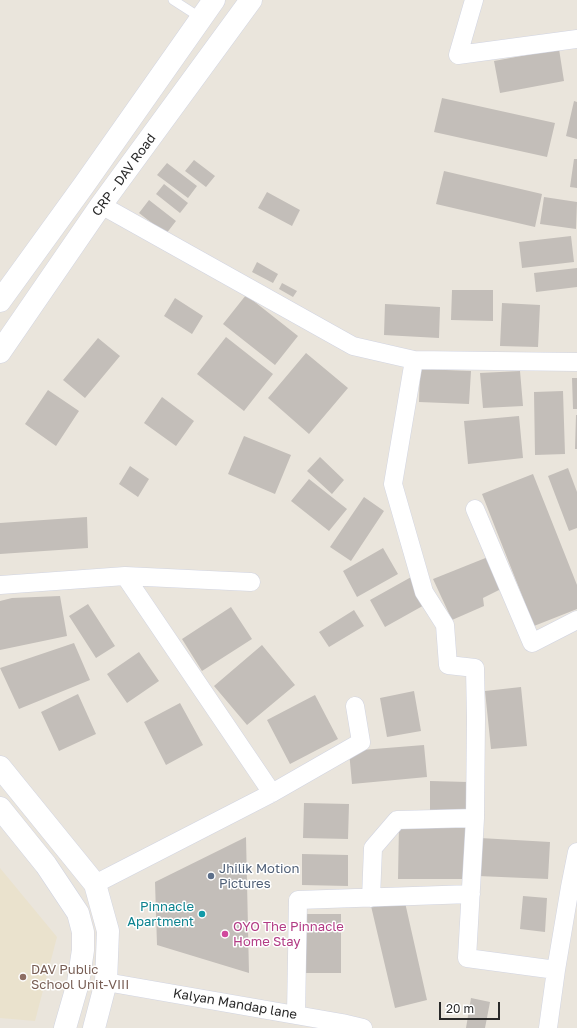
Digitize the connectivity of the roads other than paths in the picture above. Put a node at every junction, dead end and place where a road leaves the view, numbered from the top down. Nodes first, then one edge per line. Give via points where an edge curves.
1 (173, 0) edge
2 (214, 0) edge
3 (251, 0) edge
4 (474, 0) edge
5 (201, 18) junction
6 (577, 39) edge
7 (101, 205) junction
8 (0, 301) edge
9 (0, 352) edge
10 (414, 360) junction
11 (577, 362) edge
12 (475, 509) dead end
13 (125, 576) junction
14 (251, 582) dead end
15 (0, 585) edge
16 (577, 620) edge
17 (355, 706) dead end
18 (0, 766) edge
19 (272, 793) junction
20 (0, 808) edge
21 (475, 818) junction
22 (577, 852) edge
23 (95, 884) junction
24 (574, 887) edge
25 (471, 894) junction
26 (371, 898) junction
27 (556, 970) junction
28 (106, 982) junction
29 (296, 1015) junction
30 (64, 1028) edge
31 (94, 1028) edge
32 (363, 1028) edge
33 (548, 1028) edge

1 - 5 lane
2 - 5 street, CRP - DAV Road
3 - 7 street, CRP - DAV Road
4 - 6 street via 458,55
5 - 8 street, CRP - DAV Road
7 - 9 street, CRP - DAV Road
7 - 10 street via 353,346
10 - 11 street
10 - 21 street via 393,484 424,592 445,625 448,665 475,668
12 - 16 street via 532,643
13 - 14 street
13 - 15 street
13 - 19 street
17 - 19 street via 361,742
18 - 23 street
19 - 23 street
20 - 30 street via 46,865 78,913 83,932 83,950 78,983
21 - 25 street
21 - 26 street via 397,820 373,848
22 - 24 street
23 - 28 street via 108,931
24 - 27 street
25 - 26 street
25 - 27 street via 467,958
26 - 29 street via 298,900
27 - 33 street
28 - 29 street, Kalyan Mandap lane
28 - 31 street
29 - 32 street, Kalyan Mandap lane

